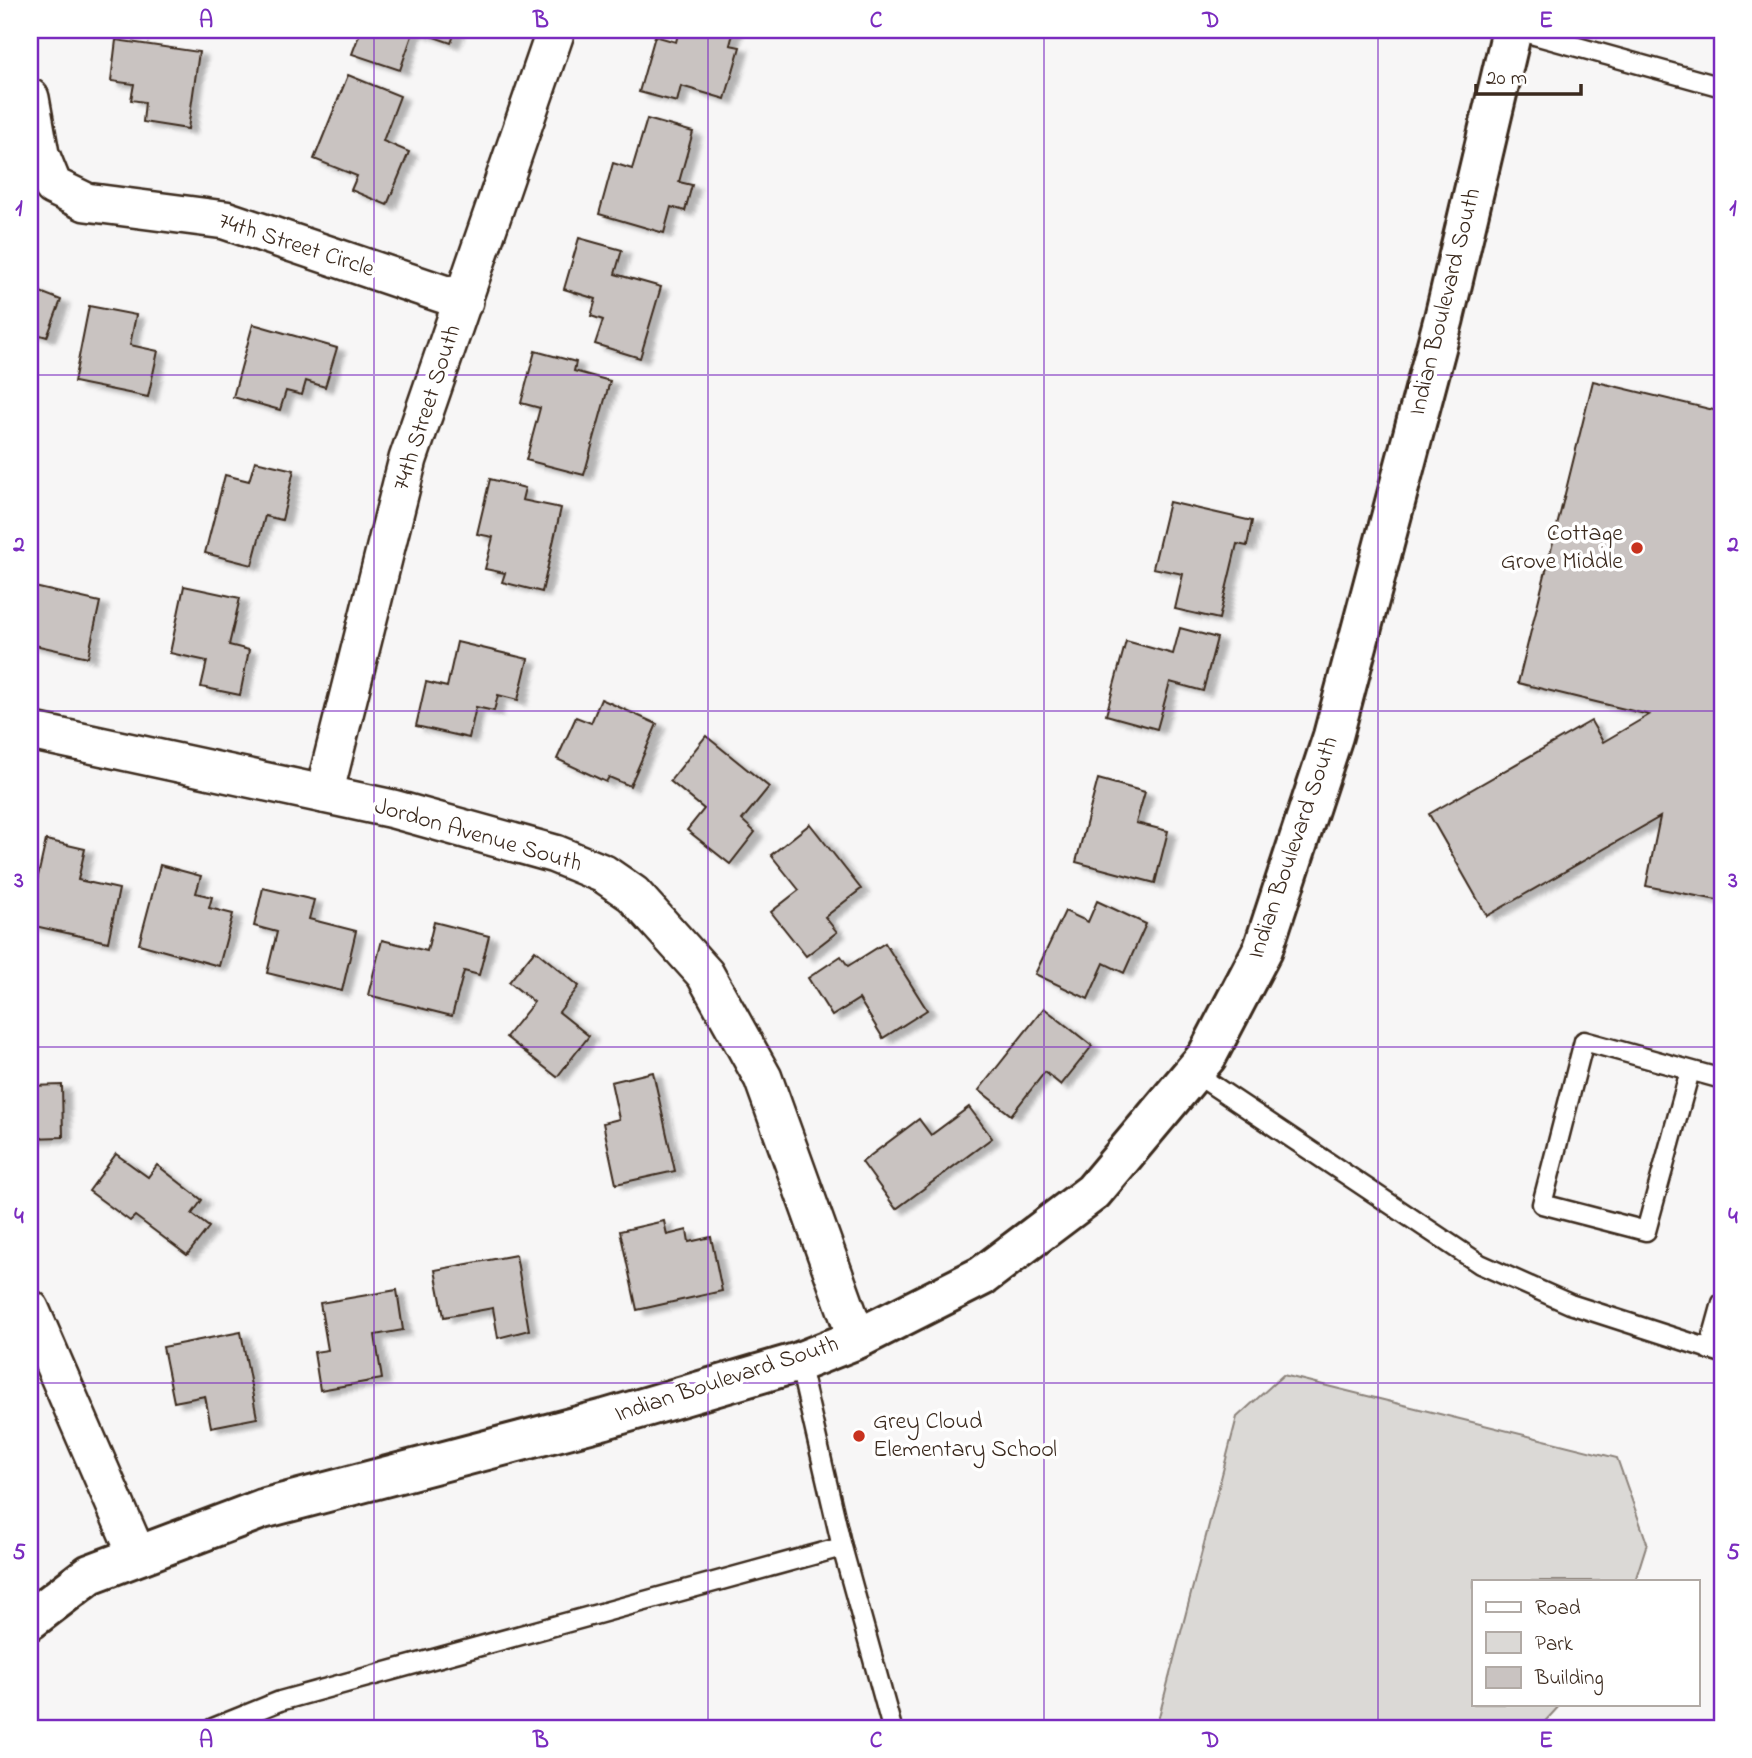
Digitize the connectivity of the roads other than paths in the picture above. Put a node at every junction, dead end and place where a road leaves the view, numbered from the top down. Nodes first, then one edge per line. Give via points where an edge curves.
1 (556, 30) edge
2 (1514, 30) edge
3 (1722, 87) edge
4 (30, 97) edge
5 (464, 301) junction
6 (30, 731) edge
7 (324, 794) junction
8 (1690, 1071) junction
9 (1193, 1072) junction
10 (1722, 1079) edge
11 (1722, 1303) edge
12 (30, 1309) edge
13 (857, 1339) junction
14 (1716, 1352) edge
15 (799, 1362) junction
16 (842, 1546) junction
17 (137, 1555) junction
18 (30, 1620) edge
19 (213, 1728) edge
20 (892, 1728) edge

1 - 5 street, 74th Street South
2 - 3 lane
2 - 9 street, Indian Boulevard South via 1444,318 1333,736 1263,949 1207,1056
4 - 5 street, 74th Street Circle via 40,154 53,186 86,202 225,220
5 - 7 street, 74th Street South via 408,459
6 - 7 street, Jordon Avenue South
7 - 13 street, Jordon Avenue South via 555,854 604,874 634,894 705,974 764,1078
8 - 8 lane via 1584,1041 1542,1204 1646,1231
8 - 10 lane
9 - 13 street, Indian Boulevard South via 1093,1192 982,1276
9 - 14 lane via 1480,1264 1570,1304
11 - 14 lane
12 - 17 street
13 - 15 street, Indian Boulevard South
15 - 16 lane
15 - 17 street, Indian Boulevard South via 605,1419 262,1509
16 - 19 lane via 280,1701
16 - 20 lane
17 - 18 street, Indian Boulevard South via 90,1574

